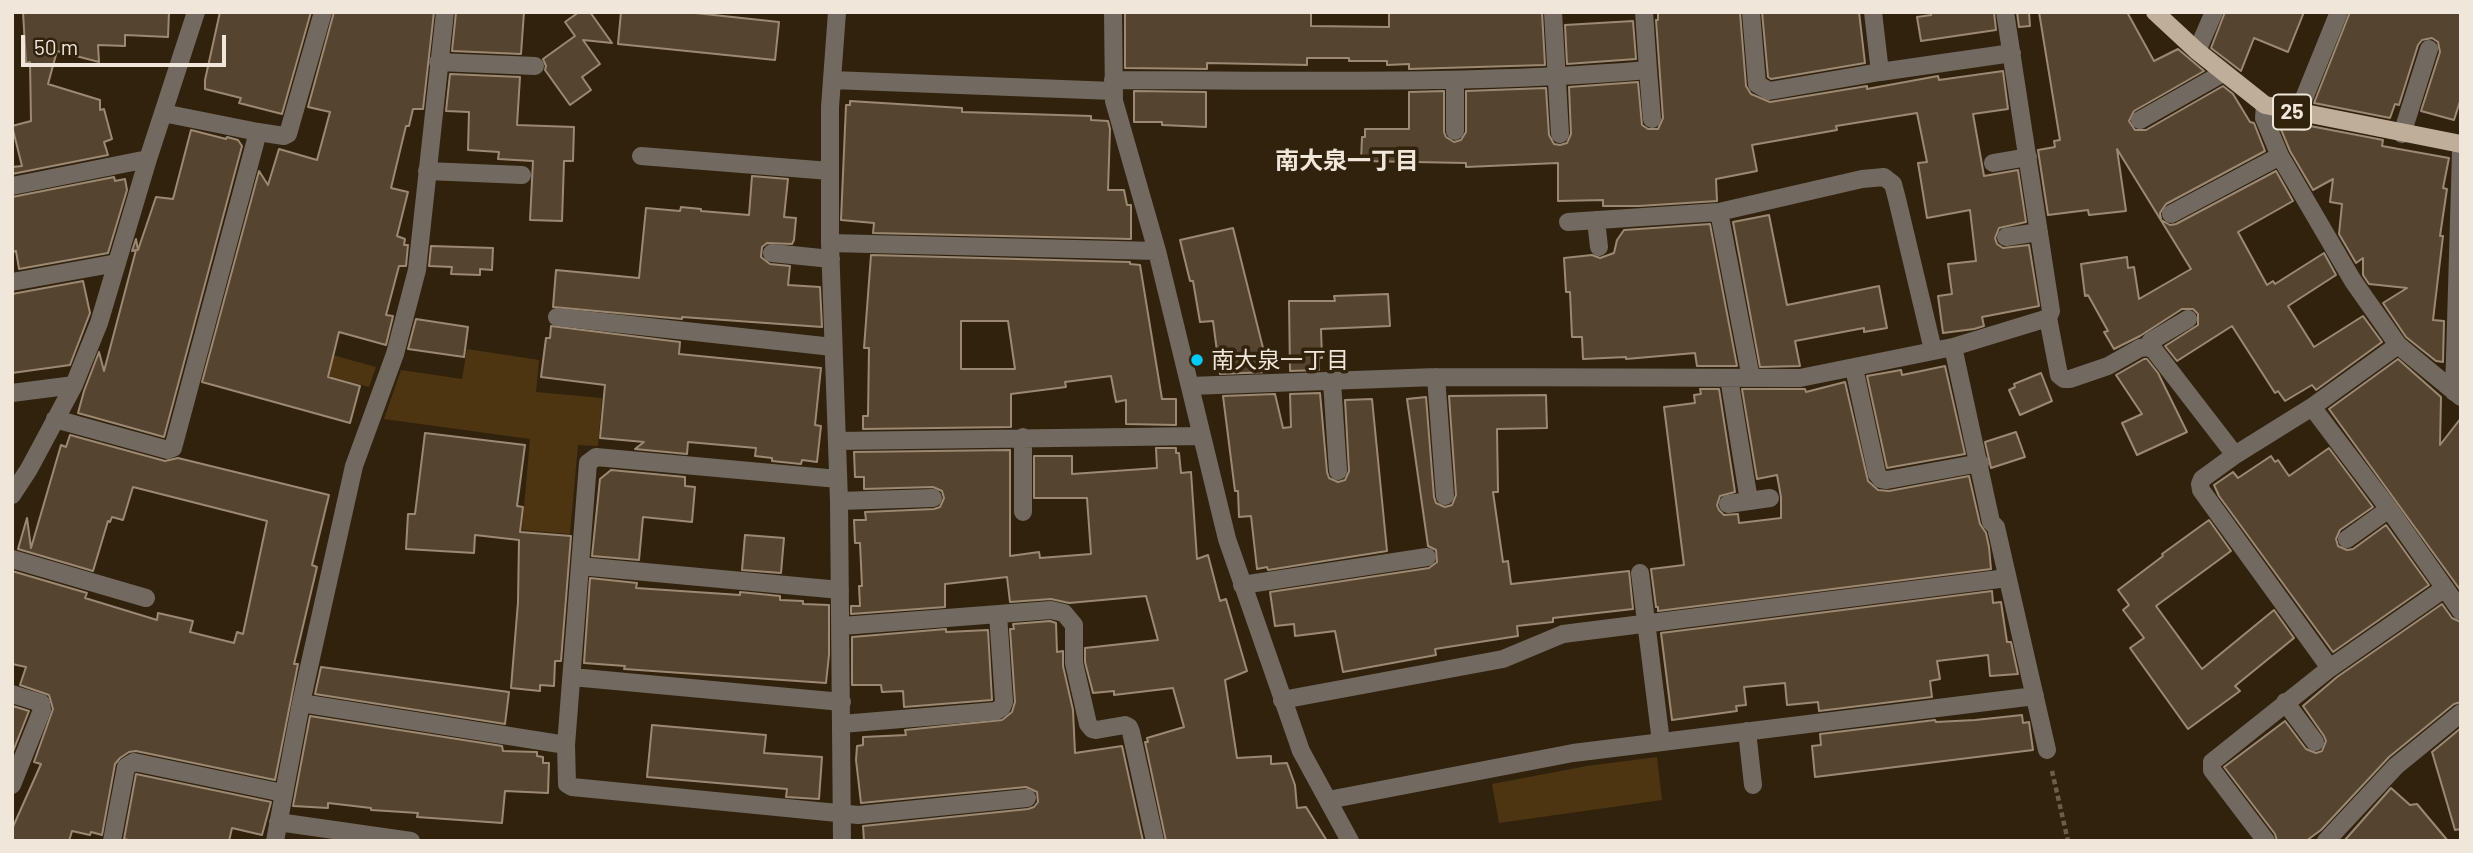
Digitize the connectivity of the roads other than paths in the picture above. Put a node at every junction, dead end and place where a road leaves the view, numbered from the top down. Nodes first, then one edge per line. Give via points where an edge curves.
1 (196, 12) edge
2 (323, 12) edge
3 (445, 12) edge
4 (837, 12) edge
5 (1112, 12) edge
6 (1553, 12) edge
7 (1644, 12) edge
8 (1751, 12) edge
9 (1873, 12) edge
10 (2006, 12) edge
11 (2155, 12) edge
12 (2214, 12) edge
13 (2339, 12) edge
14 (2429, 49) dead end
15 (2197, 51) junction
16 (2012, 52) junction
17 (438, 62) junction
18 (535, 66) dead end
19 (1648, 70) junction
20 (1880, 72) junction
21 (2223, 73) junction
22 (1557, 78) junction
23 (832, 80) junction
24 (1455, 82) junction
25 (1113, 85) junction
26 (2265, 105) junction
27 (163, 114) junction
28 (2298, 114) junction
29 (1652, 118) dead end
30 (2140, 120) dead end
31 (1455, 131) dead end
32 (258, 132) junction
33 (1560, 134) dead end
34 (2402, 134) junction
35 (2461, 144) edge
36 (2461, 151) edge
37 (641, 156) dead end
38 (2280, 156) junction
39 (2028, 157) junction
40 (148, 159) junction
41 (1993, 163) dead end
42 (427, 171) junction
43 (830, 171) junction
44 (522, 175) dead end
45 (12, 186) edge
46 (1719, 212) junction
47 (2171, 214) dead end
48 (1596, 220) junction
49 (1568, 222) dead end
50 (2039, 232) junction
51 (2006, 237) dead end
52 (1599, 247) dead end
53 (830, 251) junction
54 (1157, 251) junction
55 (772, 253) dead end
56 (117, 263) junction
57 (12, 282) edge
58 (557, 317) dead end
59 (2048, 318) junction
60 (2188, 319) dead end
61 (2398, 345) junction
62 (833, 347) junction
63 (1953, 347) junction
64 (2147, 347) junction
65 (1933, 350) junction
66 (1854, 368) junction
67 (1436, 377) junction
68 (1729, 378) junction
69 (1751, 378) junction
70 (1332, 382) junction
71 (74, 385) junction
72 (1190, 386) junction
73 (12, 393) edge
74 (2457, 395) edge
75 (2312, 407) junction
76 (55, 419) junction
77 (1202, 436) junction
78 (1024, 437) junction
79 (837, 441) junction
80 (2235, 455) junction
81 (1980, 463) junction
82 (1338, 471) dead end
83 (838, 479) junction
84 (12, 495) edge
85 (1445, 496) dead end
86 (933, 498) dead end
87 (1770, 498) dead end
88 (839, 501) junction
89 (1749, 501) junction
90 (1728, 503) dead end
91 (2389, 509) junction
92 (1024, 512) dead end
93 (2347, 539) dead end
94 (1427, 557) dead end
95 (12, 559) edge
96 (580, 566) junction
97 (1640, 573) dead end
98 (2007, 578) junction
99 (1242, 585) junction
100 (2445, 588) junction
101 (840, 590) junction
102 (146, 598) dead end
103 (2461, 611) edge
104 (998, 614) junction
105 (1647, 624) junction
106 (842, 625) junction
107 (2330, 668) junction
108 (572, 677) junction
109 (12, 694) edge
110 (2035, 696) junction
111 (1282, 700) junction
112 (842, 702) junction
113 (2285, 702) junction
114 (301, 703) junction
115 (2461, 713) edge
116 (842, 724) junction
117 (1747, 731) junction
118 (1661, 742) junction
119 (2315, 743) dead end
120 (566, 745) junction
121 (2047, 750) road end
122 (12, 785) edge
123 (1753, 785) dead end
124 (283, 793) junction
125 (1027, 798) dead end
126 (1328, 800) junction
127 (842, 813) junction
128 (278, 822) junction
129 (2332, 839) edge
130 (111, 841) edge
131 (275, 841) edge
132 (411, 841) edge
133 (842, 841) edge
134 (1155, 841) edge
135 (1350, 841) edge
136 (2266, 841) edge

1 - 27 street
2 - 32 street via 288,134
3 - 17 street
4 - 23 street
5 - 25 street
6 - 22 street
7 - 19 street
8 - 20 street via 1757,84 1769,91
9 - 20 street
10 - 16 street
11 - 15 main road, 25
12 - 15 street
13 - 28 street
14 - 34 street
15 - 21 main road, 25
16 - 20 street
16 - 39 street
17 - 18 street
17 - 42 street
19 - 22 street
19 - 29 street
21 - 26 main road, 25
21 - 30 street
22 - 24 street
22 - 33 street
23 - 25 street
23 - 43 street
24 - 25 street
24 - 31 street
25 - 54 street
26 - 28 main road, 25
26 - 38 street via 2264,118
27 - 32 street
27 - 40 street
28 - 34 main road, 25
32 - 76 street via 173,447 168,450
34 - 35 main road, 25
36 - 74 street
37 - 43 street
38 - 47 street
38 - 61 street via 2353,281
39 - 41 street
39 - 50 street
40 - 45 street
40 - 56 street
42 - 44 street
42 - 114 street via 417,270 395,354 355,466
43 - 53 street
46 - 48 street
46 - 65 street via 1884,177 1893,184
46 - 69 street
48 - 49 street
48 - 52 street
50 - 51 street
50 - 59 street via 2051,311
53 - 54 street
53 - 55 street
53 - 62 street
54 - 72 street
56 - 57 street
56 - 71 street
58 - 62 street
59 - 63 street
59 - 64 street via 2059,375 2064,379 2108,366
60 - 64 street
61 - 74 street
61 - 75 street
62 - 79 street
63 - 65 street
63 - 81 street
64 - 80 street via 2154,350
65 - 66 street
66 - 69 street via 1800,378
66 - 81 street via 1881,479
67 - 68 street
67 - 70 street
67 - 85 street
68 - 69 street
68 - 89 street
70 - 72 street
70 - 82 street
71 - 73 street
71 - 76 street
72 - 77 street
75 - 80 street
75 - 91 street
76 - 84 street
77 - 78 street
77 - 99 street
78 - 79 street
78 - 92 street
79 - 83 street
80 - 107 street via 2202,479 2201,490
81 - 98 street
83 - 88 street
83 - 96 street via 596,457 588,463
86 - 88 street
87 - 89 street
88 - 101 street
89 - 90 street
91 - 93 street
91 - 100 street
94 - 99 street
95 - 102 street
96 - 101 street
96 - 108 street
97 - 105 street
98 - 105 street
98 - 110 street
99 - 111 street
100 - 103 street
100 - 107 street
101 - 106 street
104 - 106 street
104 - 116 street via 1002,707
104 - 134 street via 1051,610 1072,621 1075,670 1088,724 1096,730 1129,727
105 - 111 street via 1563,634 1503,659
105 - 118 street
106 - 112 street
107 - 113 street
108 - 112 street
108 - 120 street
109 - 122 street via 41,703 42,710
110 - 117 street
110 - 121 street
111 - 126 street via 1301,751
112 - 116 street
113 - 119 street
113 - 136 street via 2212,762 2212,770
114 - 120 street
114 - 124 street
115 - 129 street via 2396,766
116 - 127 street
117 - 118 street
117 - 123 street
118 - 126 street via 1573,753
120 - 127 street via 565,779 572,787
124 - 128 street
124 - 130 street via 134,762 126,768
125 - 127 street
126 - 135 street
127 - 133 street
128 - 131 street
128 - 132 street

